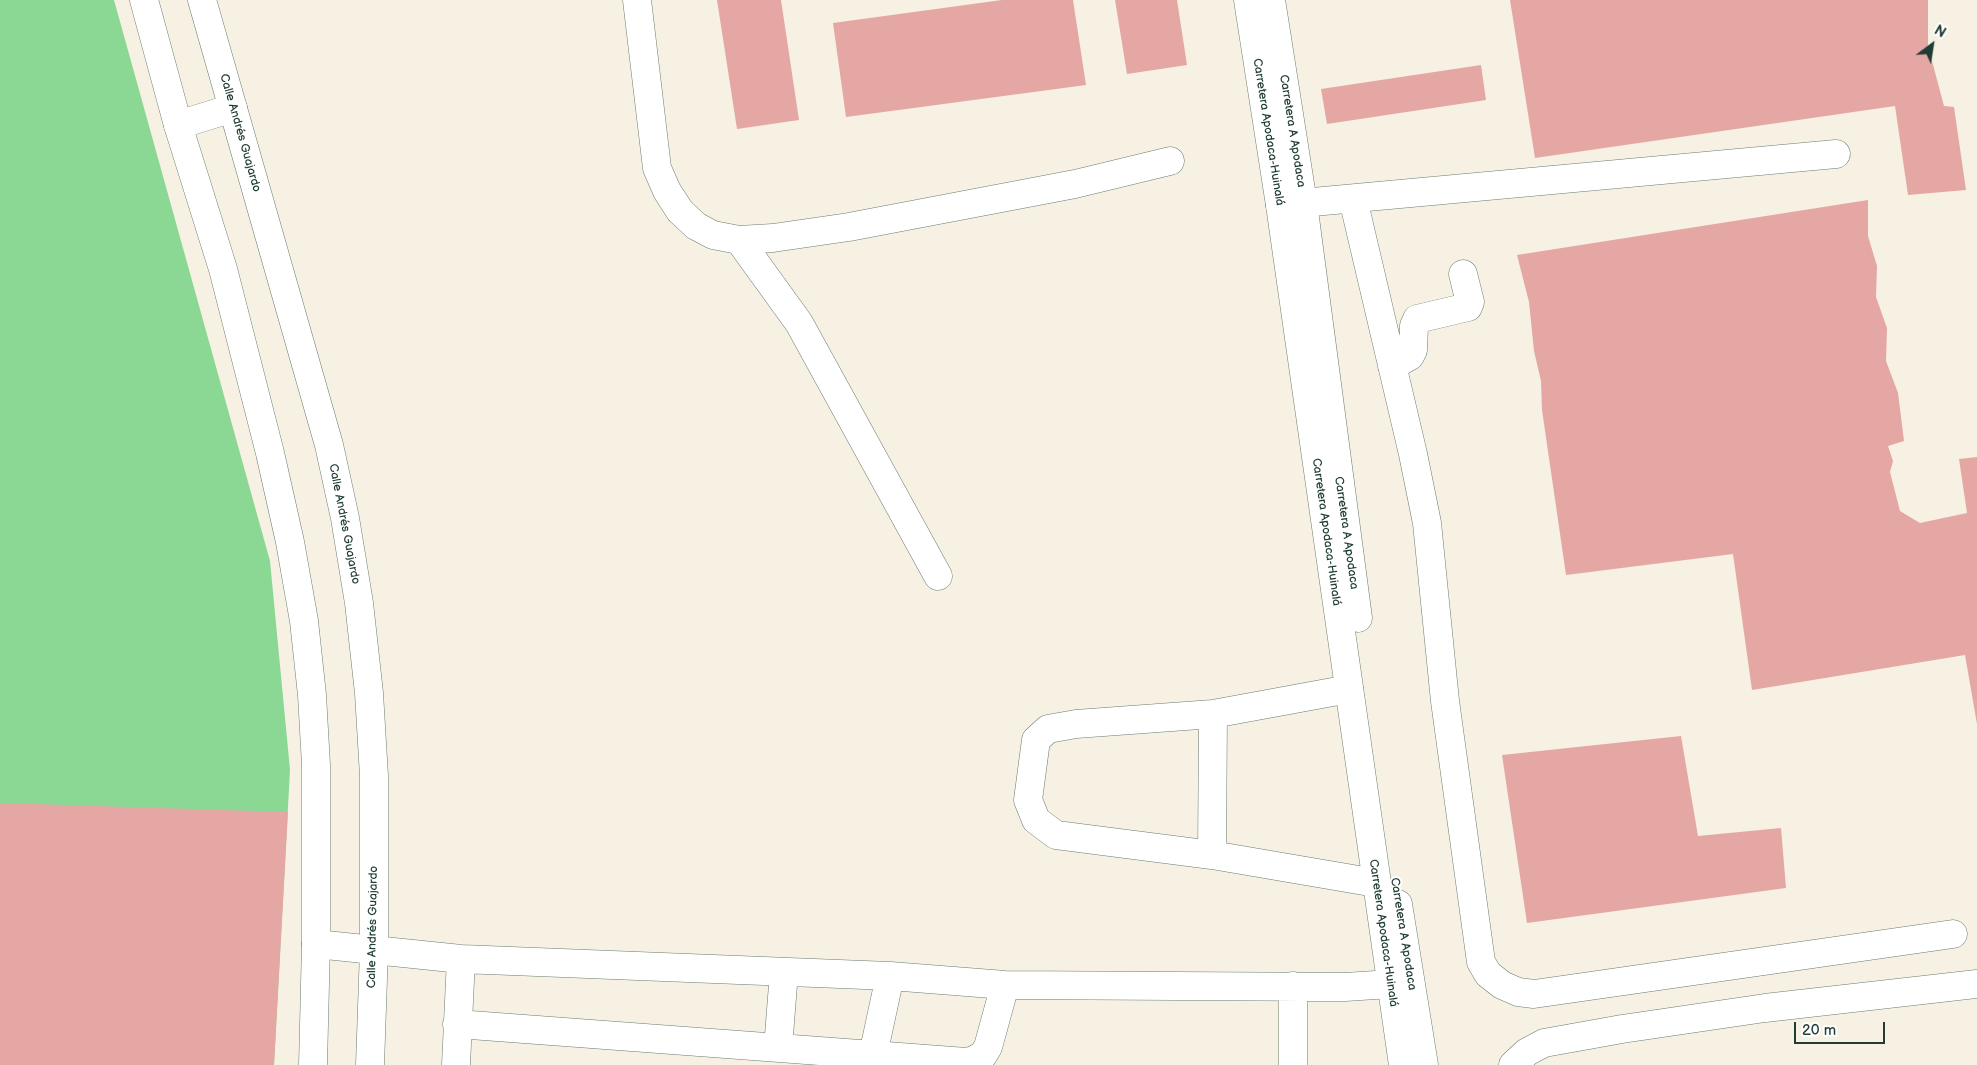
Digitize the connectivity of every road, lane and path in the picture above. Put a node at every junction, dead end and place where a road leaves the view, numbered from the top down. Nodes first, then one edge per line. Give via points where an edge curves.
1 (144, 0) edge
2 (202, 0) edge
3 (637, 0) edge
4 (1248, 0) edge
5 (1271, 0) edge
6 (233, 108) junction
7 (178, 124) junction
8 (1836, 154) dead end
9 (1170, 161) dead end
10 (1353, 199) junction
11 (1291, 204) junction
12 (739, 240) junction
13 (1463, 274) dead end
14 (1392, 366) junction
15 (938, 576) dead end
16 (1349, 689) junction
17 (1213, 714) junction
18 (1212, 855) junction
19 (1376, 883) junction
20 (1952, 934) dead end
21 (316, 944) junction
22 (374, 950) junction
23 (461, 958) junction
24 (784, 972) junction
25 (890, 976) junction
26 (1391, 984) junction
27 (1977, 984) edge
28 (1005, 985) junction
29 (1293, 986) junction
30 (457, 1024) junction
31 (778, 1048) junction
32 (873, 1055) junction
33 (312, 1065) edge
34 (370, 1065) edge
35 (456, 1065) edge
36 (1294, 1065) edge
37 (1403, 1065) edge
38 (1424, 1065) edge
39 (1513, 1065) edge

1 - 7 main road
2 - 6 main road, Calle Andrés Guajardo
3 - 12 main road via 657,168 680,211 696,226 713,235
4 - 11 main road, Carretera Apodaca-Huinalá
5 - 11 main road, Carretera A Apodaca
6 - 7 main road
6 - 22 main road, Calle Andrés Guajardo via 329,445 345,518 369,693 374,776
7 - 21 main road via 223,269 263,424 302,611 316,765
8 - 10 main road
9 - 12 main road via 966,206 849,227
10 - 11 main road
10 - 14 main road
11 - 16 main road, Carretera Apodaca-Huinalá
11 - 38 main road, Carretera A Apodaca
12 - 15 main road via 799,323
13 - 14 main road via 1470,302 1468,307 1417,319 1410,356
14 - 20 main road via 1427,523 1445,701 1481,962 1488,974 1518,992 1534,994
16 - 17 main road
16 - 19 main road, Carretera Apodaca-Huinalá
17 - 18 main road
17 - 18 main road via 1048,729 1036,740 1028,800 1036,820 1056,835
18 - 19 main road
19 - 26 main road, Carretera Apodaca-Huinalá
21 - 22 main road
21 - 33 main road
22 - 23 main road
22 - 34 main road, Calle Andrés Guajardo
23 - 24 main road
23 - 30 main road
24 - 25 main road
24 - 31 main road
25 - 28 main road
25 - 32 main road
26 - 29 main road
26 - 37 main road, Carretera Apodaca-Huinalá
27 - 39 main road via 1765,1008 1622,1029 1544,1043
28 - 29 main road
28 - 32 main road via 988,1047 974,1060
29 - 36 main road
30 - 31 main road
30 - 35 main road
31 - 32 main road

